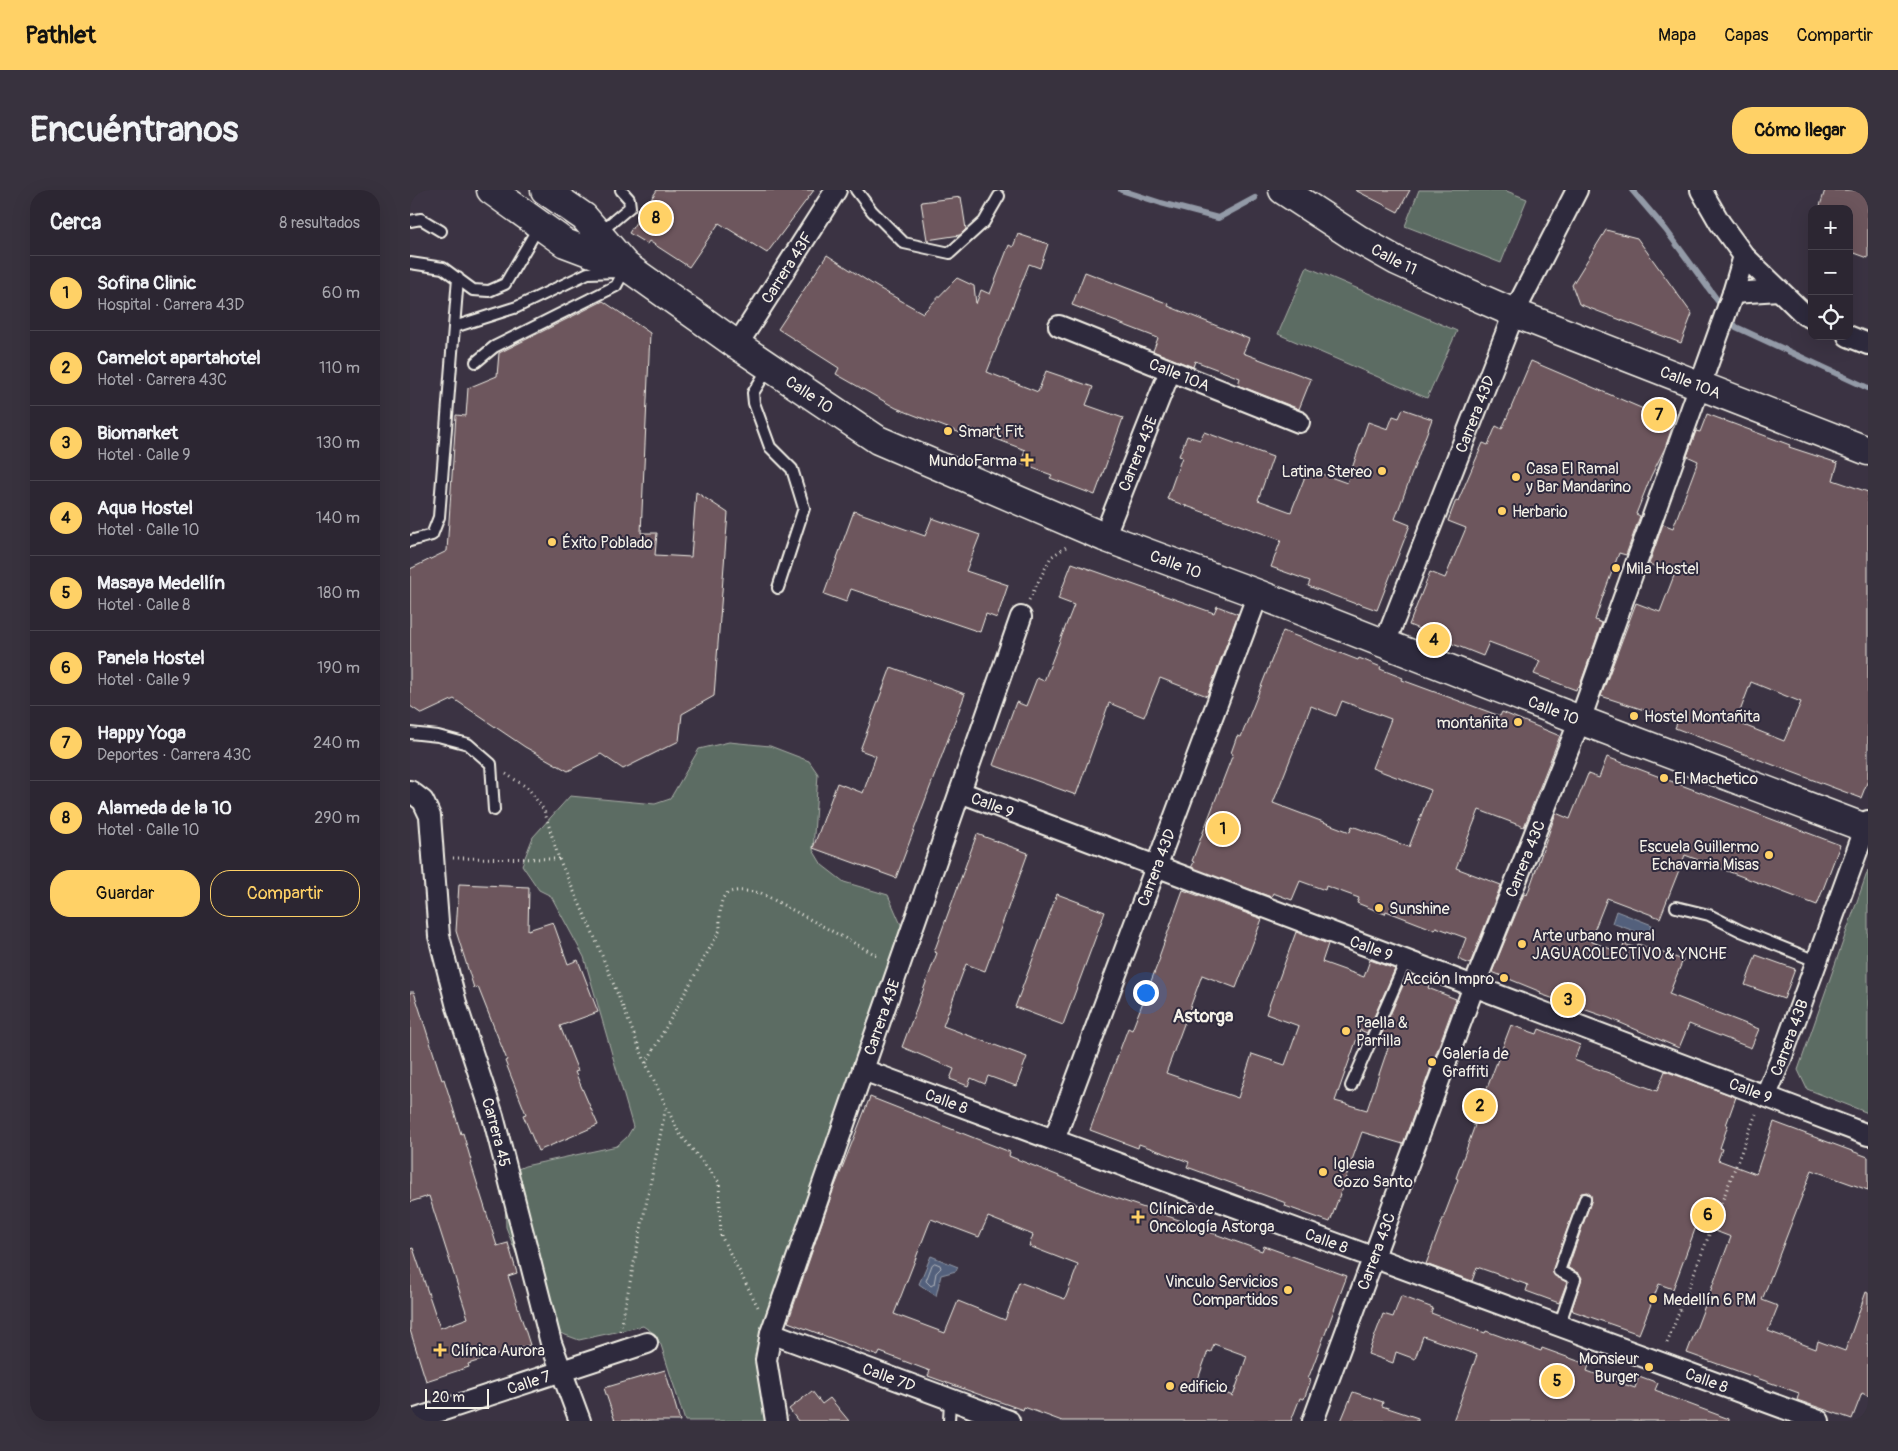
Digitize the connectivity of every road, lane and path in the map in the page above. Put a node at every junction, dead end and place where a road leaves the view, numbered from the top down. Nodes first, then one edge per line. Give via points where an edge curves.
1 (491, 190) edge
2 (545, 190) edge
3 (621, 190) edge
4 (836, 190) edge
5 (856, 190) edge
6 (1577, 190) edge
7 (1701, 190) edge
8 (1288, 193) edge
9 (999, 196) dead end
10 (410, 220) edge
11 (540, 225) junction
12 (441, 231) dead end
13 (598, 234) junction
14 (1744, 256) junction
15 (410, 263) edge
16 (625, 270) junction
17 (458, 278) junction
18 (1779, 290) junction
19 (1731, 297) junction
20 (1514, 313) junction
21 (1808, 316) edge
22 (1059, 326) dead end
23 (454, 327) junction
24 (1853, 338) edge
25 (1868, 344) edge
26 (737, 345) junction
27 (476, 362) dead end
28 (769, 367) junction
29 (1170, 371) junction
30 (1698, 386) junction
31 (1299, 422) dead end
32 (1868, 452) edge
33 (1104, 537) junction
34 (410, 541) edge
35 (1051, 557) dead end
36 (778, 588) dead end
37 (1258, 594) junction
38 (1021, 616) joint
39 (1386, 644) junction
40 (1580, 720) junction
41 (410, 732) edge
42 (491, 764) junction
43 (410, 791) edge
44 (960, 792) junction
45 (494, 810) dead end
46 (1867, 826) edge
47 (433, 848) junction
48 (559, 859) junction
49 (1155, 868) junction
50 (1676, 907) dead end
51 (1406, 961) junction
52 (1816, 961) junction
53 (899, 966) junction
54 (1474, 986) junction
55 (646, 1064) junction
56 (863, 1070) junction
57 (1351, 1086) dead end
58 (1766, 1094) junction
59 (666, 1107) junction
60 (1868, 1134) edge
61 (1054, 1140) junction
62 (1585, 1198) dead end
63 (1373, 1258) junction
64 (1559, 1326) junction
65 (771, 1333) junction
66 (648, 1343) dead end
67 (616, 1354) junction
68 (1659, 1362) junction
69 (561, 1372) junction
70 (950, 1399) junction
71 (410, 1421) edge
72 (580, 1421) edge
73 (776, 1421) edge
74 (949, 1421) edge
75 (1009, 1421) edge
76 (1312, 1421) edge
77 (1819, 1421) edge

1 - 11 main road
2 - 13 main road, Calle 10 via 584,216
3 - 13 lane via 629,199 630,207
4 - 26 street, Carrera 43F
5 - 9 lane via 904,243 950,253 984,222
6 - 20 street, Carrera 43D
7 - 14 street
8 - 20 main road, Calle 11 via 1397,260
10 - 12 lane via 420,219
11 - 16 main road via 565,243
11 - 17 lane via 505,284 497,289 473,290
13 - 16 main road, Calle 10
14 - 18 street
14 - 19 street, Carrera 43C
15 - 17 lane via 442,268
16 - 23 lane via 588,273 518,307
16 - 26 main road, Calle 10 via 653,285
16 - 27 lane via 616,286 494,347
17 - 23 lane
18 - 19 street
18 - 21 street
19 - 30 street, Carrera 43C
20 - 30 main road, Calle 10A
20 - 39 street, Carrera 43D
22 - 29 street, Calle 10A
23 - 34 lane via 439,517 432,535
24 - 25 street
26 - 28 main road, Calle 10
28 - 33 main road, Calle 10 via 878,440
28 - 36 lane via 753,393 754,402 770,446 792,469 804,508
29 - 31 street, Calle 10A
29 - 33 street, Carrera 43E
30 - 32 main road, Calle 10A
30 - 40 street, Carrera 43C
33 - 37 main road, Calle 10
35 - 38 path
37 - 39 main road, Calle 10
37 - 49 street, Carrera 43D
38 - 44 street, Carrera 43E
39 - 40 main road, Calle 10
40 - 46 main road, Calle 10
40 - 54 street, Carrera 43C
41 - 42 lane via 468,744
42 - 45 lane
42 - 48 path via 528,788 544,810
43 - 47 street via 423,801 430,816
44 - 49 street, Calle 9
44 - 53 street, Carrera 43E
46 - 52 street, Carrera 43B
47 - 48 path
47 - 69 street, Carrera 45 via 439,936 457,1007 493,1116 550,1343
48 - 55 path
49 - 51 street, Calle 9
49 - 61 street, Carrera 43D
50 - 52 lane via 1709,915
51 - 54 street, Calle 9
51 - 57 lane
52 - 58 street, Carrera 43B via 1782,1059
53 - 55 path via 762,893 728,892 722,898 719,911 720,930
53 - 56 street, Carrera 43E
54 - 58 street, Calle 9
54 - 63 street, Carrera 43C
55 - 59 path
56 - 61 street, Calle 8
56 - 65 street, Carrera 43E
58 - 60 street, Calle 9
58 - 68 path, Carrera 43B
59 - 65 path via 679,1133 719,1182 721,1236
59 - 67 path
61 - 63 street, Calle 8
62 - 64 lane via 1559,1271 1575,1280
63 - 64 street, Calle 8
63 - 76 street, Carrera 43C
64 - 68 street, Calle 8
65 - 70 street, Calle 7D
65 - 73 street, Carrera 43E via 766,1360
66 - 67 street, Calle 7
67 - 69 street, Calle 7
68 - 77 street, Calle 8
69 - 71 street, Calle 7
69 - 72 street, Carrera 45
70 - 74 lane
70 - 75 street, Calle 7D

